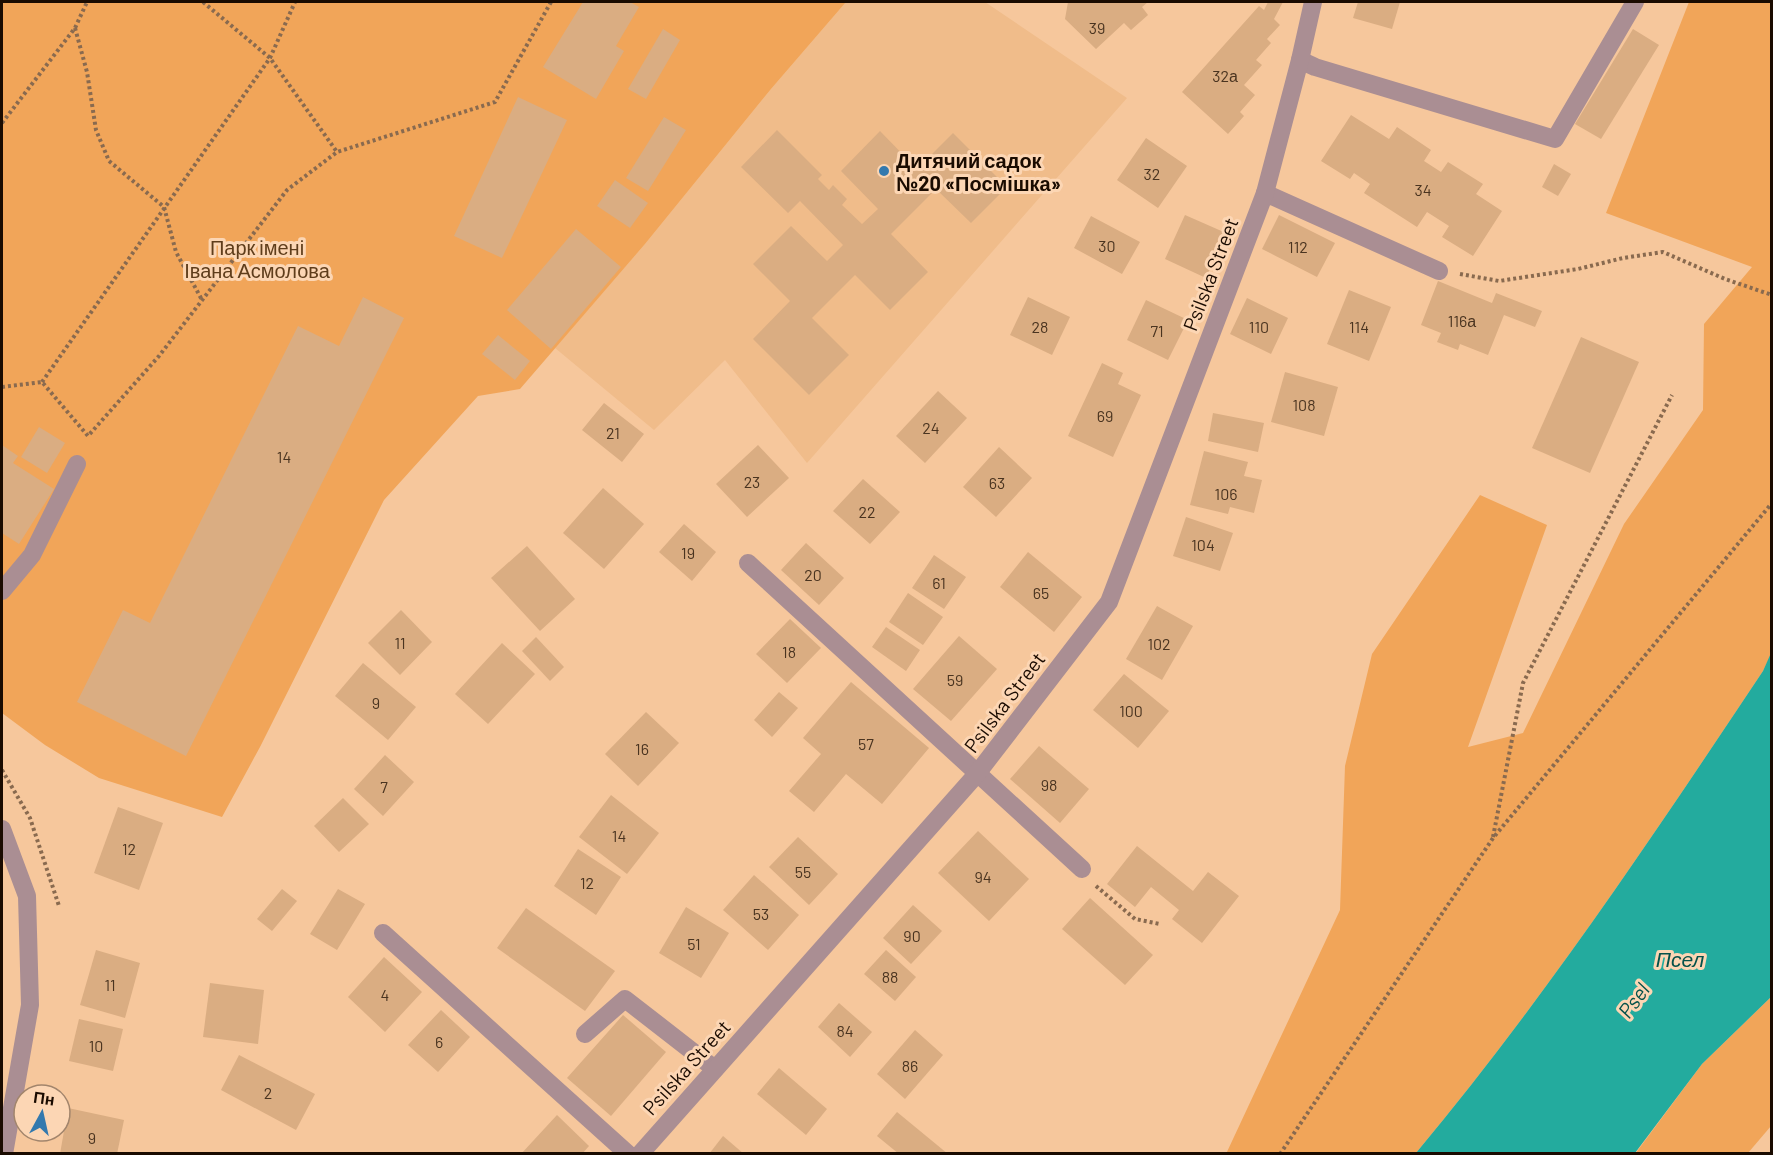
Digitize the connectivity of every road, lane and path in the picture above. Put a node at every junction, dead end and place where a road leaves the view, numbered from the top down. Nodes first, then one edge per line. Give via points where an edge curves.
1 (87, 2) edge
2 (203, 2) edge
3 (295, 2) edge
4 (551, 2) edge
5 (1312, 2) edge
6 (1635, 2) edge
7 (75, 28) junction
8 (270, 58) junction
9 (1299, 60) junction
10 (2, 123) edge
11 (337, 152) junction
12 (1265, 193) junction
13 (164, 207) junction
14 (1439, 270) joint
15 (1772, 295) edge
16 (202, 300) junction
17 (42, 382) junction
18 (2, 387) edge
19 (1672, 396) dead end
20 (78, 464) dead end
21 (1772, 503) edge
22 (748, 564) dead end
23 (2, 591) edge
24 (2, 770) edge
25 (976, 775) junction
26 (2, 829) edge
27 (1493, 838) junction
28 (1082, 869) dead end
29 (1098, 888) dead end
30 (59, 906) dead end
31 (1160, 924) dead end
32 (384, 933) dead end
33 (585, 1034) dead end
34 (715, 1069) junction
35 (4, 1154) edge
36 (628, 1154) edge
37 (640, 1154) edge
38 (1280, 1154) edge

1 - 7 path
2 - 8 path
3 - 8 path
4 - 11 path via 495,102
5 - 9 street, Psilska Street
6 - 9 street via 1555,139
7 - 10 path
7 - 13 path via 96,130 109,161
8 - 11 path
8 - 13 path
9 - 12 street, Psilska Street
11 - 16 path via 287,190
12 - 14 street
12 - 25 street, Psilska Street via 1109,602
13 - 16 path via 176,252
13 - 17 path
14 - 15 path via 1499,281 1663,252
16 - 17 path via 159,356 88,436
17 - 18 path
19 - 27 path via 1523,683
20 - 23 street via 32,555
21 - 27 path
22 - 25 street
24 - 30 path via 30,818
25 - 28 street
25 - 34 street, Psilska Street
26 - 35 street via 27,896 30,1005
27 - 38 path
29 - 31 path via 1135,919
32 - 36 street
33 - 34 street via 624,999
34 - 37 street, Psilska Street

